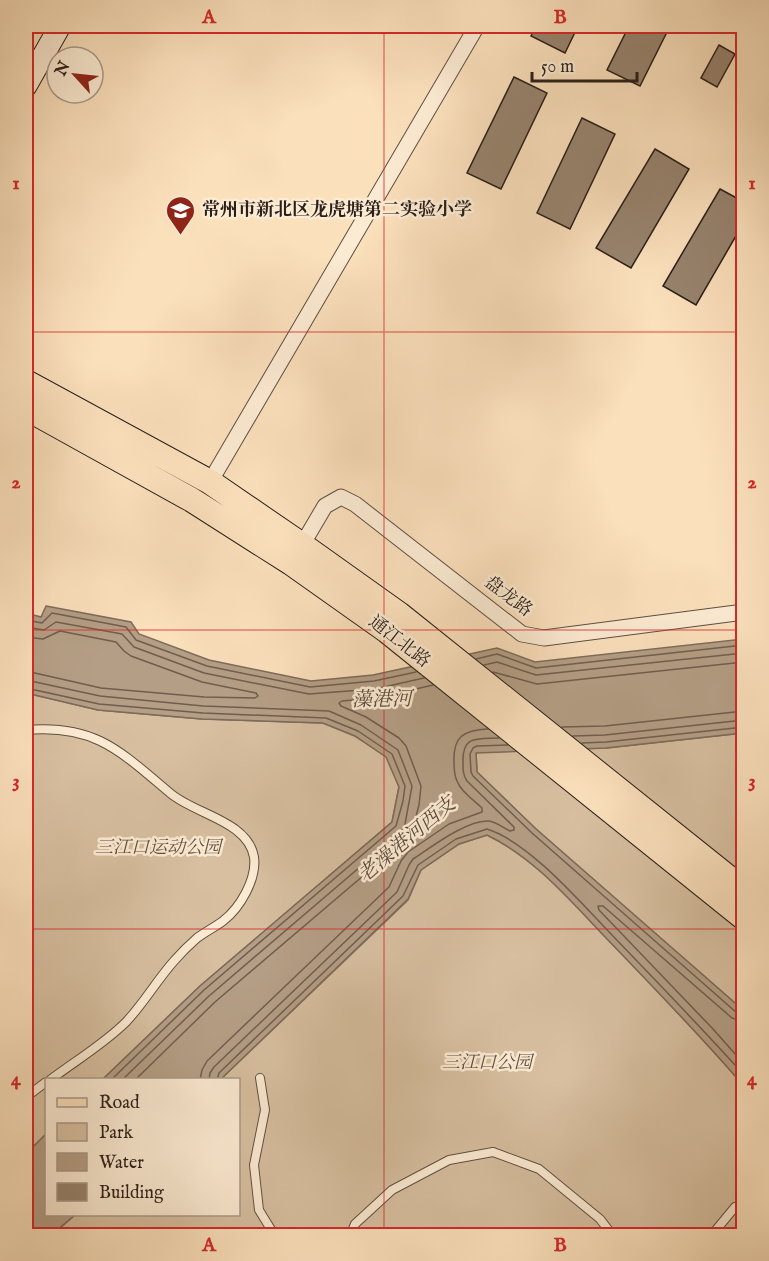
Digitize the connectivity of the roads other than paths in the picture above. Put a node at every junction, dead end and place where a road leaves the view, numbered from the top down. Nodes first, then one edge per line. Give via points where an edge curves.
1 (60, 26) edge
2 (477, 26) edge
3 (26, 87) edge
4 (26, 382) edge
5 (26, 408) edge
6 (210, 482) junction
7 (302, 544) junction
8 (744, 612) edge
9 (26, 730) edge
10 (744, 890) edge
11 (744, 918) edge
12 (52, 1078) edge
13 (260, 1078) dead end
14 (45, 1083) edge
15 (26, 1097) edge
16 (744, 1205) edge
17 (275, 1236) edge
18 (350, 1236) edge
19 (613, 1236) edge
20 (711, 1236) edge

1 - 3 street
2 - 6 street
4 - 6 main road, 通江北路
5 - 11 main road, 通江北路 via 192,500 291,563 407,648
6 - 7 main road, 通江北路
7 - 8 street, 盘龙路 via 325,506 341,497 522,634 544,638
7 - 10 main road, 通江北路 via 399,614
9 - 12 lane via 73,731 105,741 178,800 232,827 245,838 254,857 252,877 243,897 226,919 172,963 125,1023
13 - 17 lane via 265,1110 254,1165 259,1210
14 - 15 lane
16 - 20 lane via 735,1206
18 - 19 lane via 355,1224 392,1190 449,1160 494,1152 539,1169 600,1219

